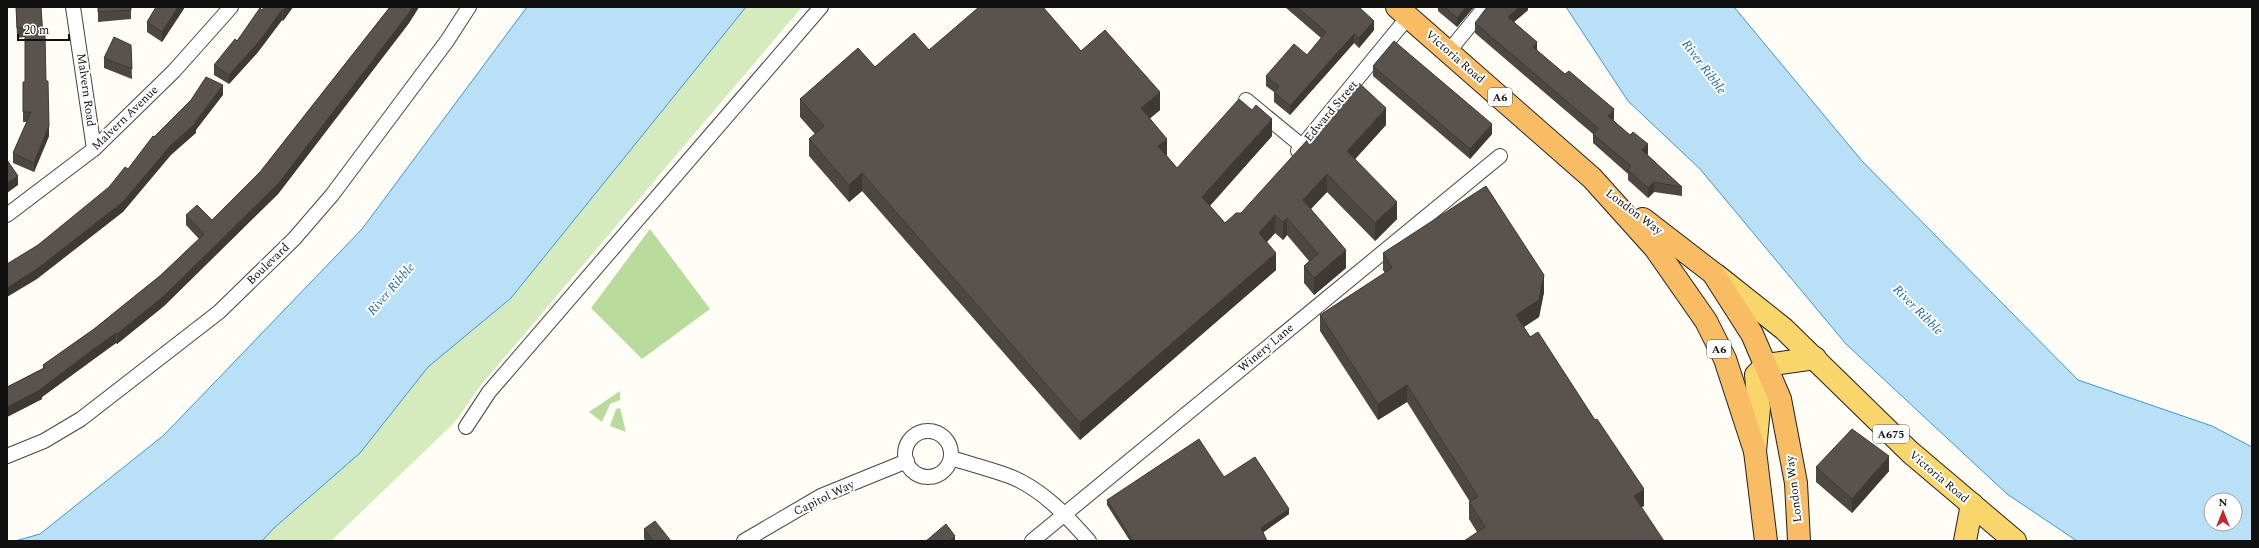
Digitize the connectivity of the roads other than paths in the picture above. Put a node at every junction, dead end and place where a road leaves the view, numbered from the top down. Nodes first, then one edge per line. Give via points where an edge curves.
1 (74, 7) edge
2 (231, 7) edge
3 (469, 7) edge
4 (821, 7) edge
5 (1485, 7) edge
6 (1402, 12) edge
7 (1449, 51) junction
8 (1246, 100) dead end
9 (1302, 146) junction
10 (94, 149) junction
11 (1500, 156) dead end
12 (1287, 163) edge
13 (1602, 188) junction
14 (7, 215) edge
15 (1713, 273) junction
16 (1815, 358) junction
17 (1766, 365) junction
18 (466, 427) dead end
19 (1755, 451) junction
20 (7, 456) edge
21 (950, 458) junction
22 (907, 462) junction
23 (1972, 504) junction
24 (1065, 514) junction
25 (2010, 536) edge
26 (744, 541) edge
27 (1032, 541) edge
28 (1089, 541) edge
29 (1766, 541) edge
30 (1799, 541) edge
31 (1965, 541) edge
32 (1970, 541) edge

1 - 10 street, Malvern Road
2 - 10 street, Malvern Avenue via 174,71
3 - 20 street, Boulevard via 447,41 332,195 294,239 219,312 81,419 44,441
4 - 18 street via 489,392
5 - 7 street
6 - 7 highway, Victoria Road / A6
6 - 9 street, Edward Street
7 - 13 highway, Victoria Road / A6
8 - 9 street
9 - 12 street, Edward Street
10 - 14 street, Malvern Avenue
11 - 24 street, Winery Lane
13 - 15 highway, London Way / A6
13 - 19 highway, London Way / A6 via 1655,248 1706,321 1724,359
15 - 16 main road, Victoria Road / A675 via 1784,329
15 - 17 highway, London Way / A6 via 1748,326
16 - 17 main road
16 - 23 main road, Victoria Road / A675 via 1847,393 1910,452
17 - 19 main road via 1756,375 1759,408
17 - 30 highway, London Way / A6 via 1781,407 1796,483
19 - 29 highway, London Way / A6
21 - 22 street via 945,470 929,477 916,473
21 - 22 street via 947,441 936,433 928,432 915,436 909,442 906,450
21 - 24 street via 1009,476 1044,496
22 - 26 street, Capitol Way via 821,496
23 - 25 main road, Victoria Road / A675
23 - 31 main road
24 - 27 street, Winery Lane
24 - 28 street
25 - 32 main road, A675

